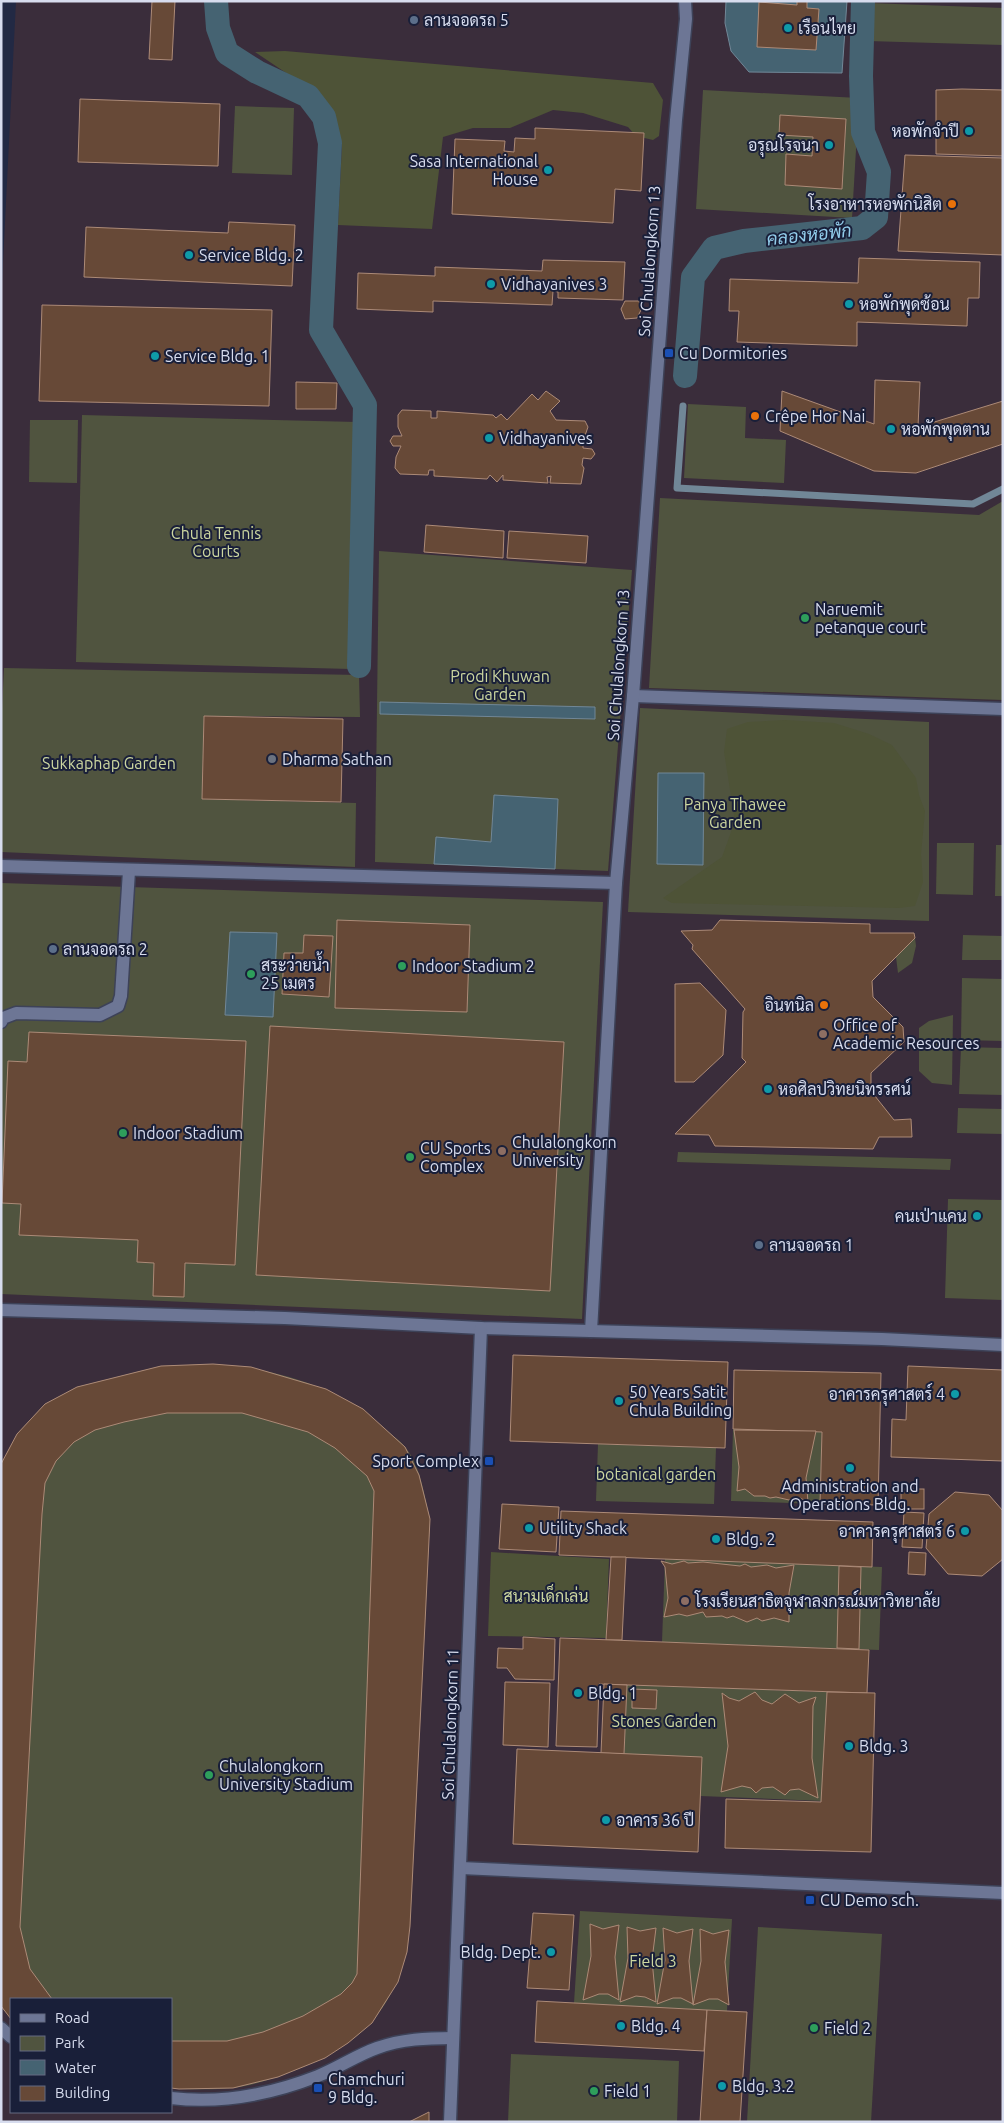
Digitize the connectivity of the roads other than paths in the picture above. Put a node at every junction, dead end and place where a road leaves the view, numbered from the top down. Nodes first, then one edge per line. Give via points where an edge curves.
1 (685, 1) edge
2 (633, 696) junction
3 (1003, 709) edge
4 (1, 866) edge
5 (129, 871) junction
6 (616, 883) junction
7 (1, 1022) edge
8 (1, 1310) edge
9 (482, 1328) junction
10 (591, 1331) junction
11 (1003, 1345) edge
12 (461, 1868) junction
13 (1003, 1894) edge
14 (453, 2038) junction
15 (172, 2098) edge
16 (450, 2122) edge

1 - 2 street, Soi Chulalongkorn 13
2 - 3 street
2 - 6 street, Soi Chulalongkorn 13
4 - 5 street
5 - 6 street
5 - 7 street via 118,1006 100,1015 16,1013
6 - 10 street, Soi Chulalongkorn 13
8 - 9 street via 285,1318
9 - 10 street
9 - 12 street, Soi Chulalongkorn 11
10 - 11 street
12 - 13 street
12 - 14 street, Soi Chulalongkorn 11
14 - 15 street via 399,2041 376,2048 316,2077 278,2089 235,2098
14 - 16 street, Soi Chulalongkorn 11

